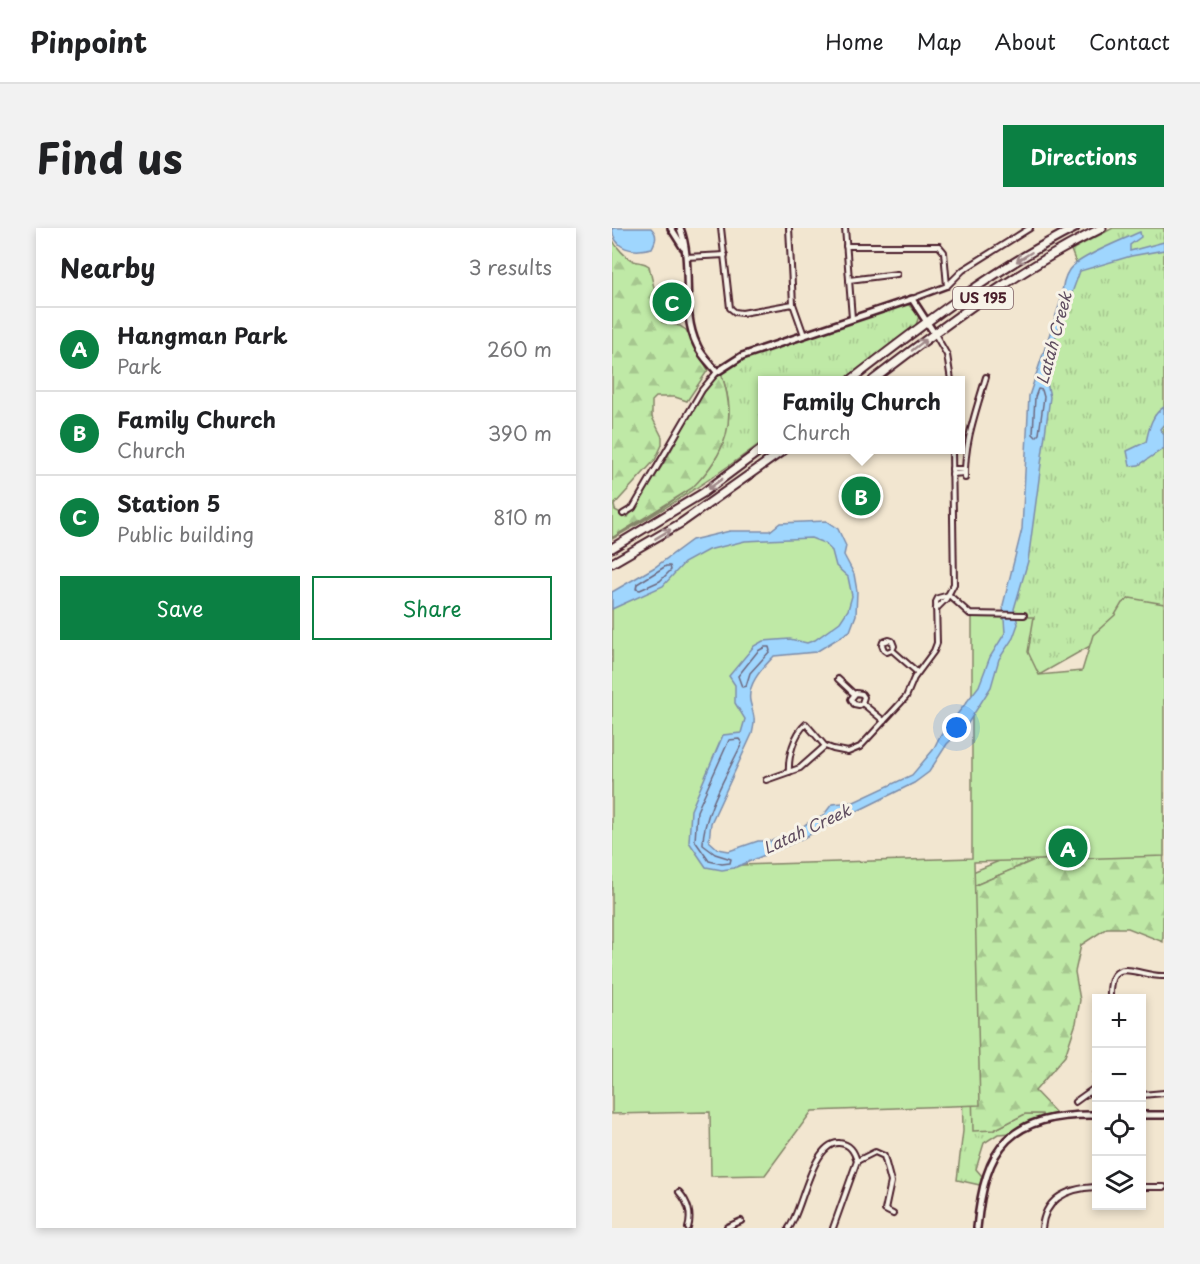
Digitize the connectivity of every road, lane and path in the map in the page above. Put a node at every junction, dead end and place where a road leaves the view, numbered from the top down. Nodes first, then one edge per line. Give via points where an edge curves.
1 (671, 228) edge
2 (680, 228) edge
3 (721, 228) edge
4 (789, 228) edge
5 (845, 228) edge
6 (1030, 228) edge
7 (1075, 228) edge
8 (1102, 228) edge
9 (846, 246) junction
10 (684, 249) junction
11 (724, 255) junction
12 (686, 257) junction
13 (897, 274) dead end
14 (849, 280) junction
15 (947, 286) junction
16 (912, 299) junction
17 (793, 304) junction
18 (852, 318) junction
19 (927, 324) junction
20 (934, 333) junction
21 (804, 335) junction
22 (717, 372) junction
23 (858, 376) edge
24 (879, 376) edge
25 (950, 376) edge
26 (986, 377) dead end
27 (758, 452) edge
28 (778, 454) edge
29 (952, 454) edge
30 (952, 472) junction
31 (623, 514) dead end
32 (612, 548) edge
33 (612, 563) edge
34 (949, 595) junction
35 (1024, 615) dead end
36 (892, 650) dead end
37 (917, 672) junction
38 (838, 679) dead end
39 (854, 694) junction
40 (862, 703) junction
41 (884, 721) junction
42 (825, 746) junction
43 (789, 772) junction
44 (766, 780) dead end
45 (1164, 976) edge
46 (1110, 994) edge
47 (1092, 1089) edge
48 (1164, 1093) edge
49 (1146, 1095) edge
50 (1074, 1102) dead end
51 (1092, 1115) edge
52 (1146, 1115) edge
53 (1164, 1115) edge
54 (857, 1161) junction
55 (1092, 1187) edge
56 (1146, 1187) edge
57 (1164, 1187) edge
58 (679, 1192) dead end
59 (893, 1214) dead end
60 (741, 1221) dead end
61 (735, 1226) edge
62 (727, 1227) edge
63 (688, 1228) edge
64 (789, 1228) edge
65 (833, 1228) edge
66 (975, 1228) edge
67 (1042, 1228) edge

1 - 10 street
2 - 10 street
3 - 11 street
4 - 17 street
5 - 9 street
6 - 15 street via 963,270
7 -> 19 highway, US 195 via 992,277
8 - 20 highway, US 195 via 1026,270
9 - 14 street
9 - 15 street via 936,245 944,252
10 - 12 street
11 - 12 street
11 - 17 street via 728,300 735,312
12 - 22 street via 690,325 697,346
13 - 14 street
14 - 18 street
15 - 16 street
16 - 18 street
16 - 19 street
17 - 21 street
18 - 21 street
19 - 20 street
19 - 23 highway, US 195
24 -> 20 highway, US 195
20 - 25 street via 947,355
21 - 22 street via 742,356
22 - 31 street via 702,390 633,508
26 - 30 street via 967,441 965,473
27 -> 32 highway via 703,492
33 -> 28 highway via 681,523
29 - 30 street
30 - 34 street via 954,584
34 - 35 street via 970,614
34 - 37 street via 935,603 936,647
36 - 37 street
37 - 41 street via 906,697
38 - 39 street
39 - 40 street via 862,694
39 - 40 street via 854,704
40 - 41 street
41 - 42 street via 854,750 838,752
42 - 43 street via 800,768
42 - 43 street via 806,724 800,729
43 - 44 street
45 - 46 street via 1121,971 1114,976
47 - 50 street
48 - 49 street
51 - 66 street via 1050,1118 1020,1130 1000,1149 981,1191
52 - 53 street
54 - 59 street via 875,1152 884,1156 891,1182 885,1210
54 - 64 street via 847,1146 834,1144 825,1148
54 - 65 street
55 - 67 street via 1066,1191 1046,1211
56 - 57 street
58 - 63 street via 687,1201
60 - 61 street
61 - 62 street

